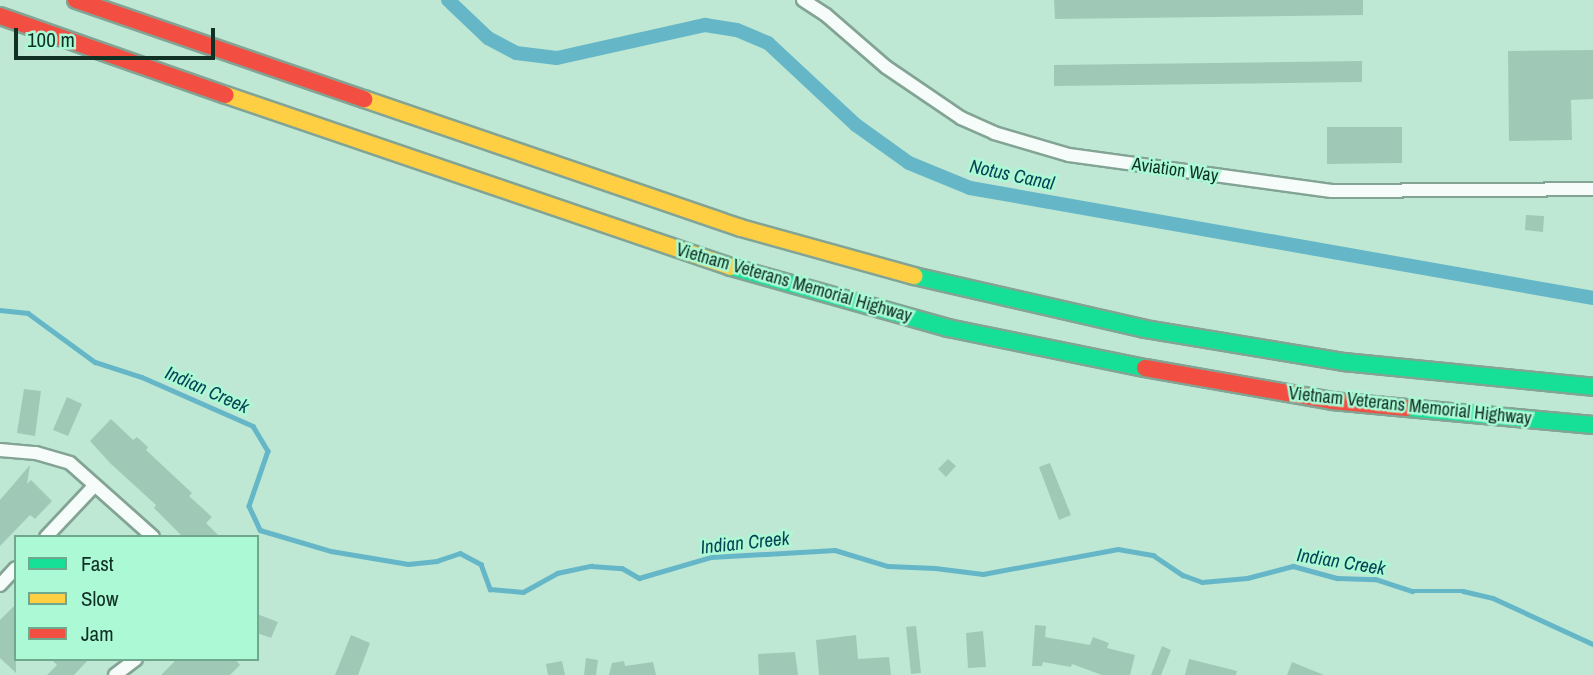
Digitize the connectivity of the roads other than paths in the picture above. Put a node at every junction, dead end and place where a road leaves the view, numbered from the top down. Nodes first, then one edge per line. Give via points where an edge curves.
1 (76, 0) edge
2 (803, 0) edge
3 (0, 16) edge
4 (1593, 189) edge
5 (1593, 387) edge
6 (1593, 425) edge
7 (0, 450) edge
8 (95, 485) junction
9 (48, 535) edge
10 (151, 535) edge
11 (14, 570) edge
12 (0, 584) edge
13 (133, 661) edge
14 (115, 675) edge

1 - 5 highway via 741,228 956,288 1145,329 1344,362
2 - 4 street, Aviation Way via 961,118 1069,155 1332,191
3 - 6 highway, Vietnam Veterans Memorial Highway via 676,249 948,328 1076,356 1332,401
7 - 8 street via 36,453 70,463
8 - 9 street
8 - 10 street
11 - 12 street
13 - 14 street

